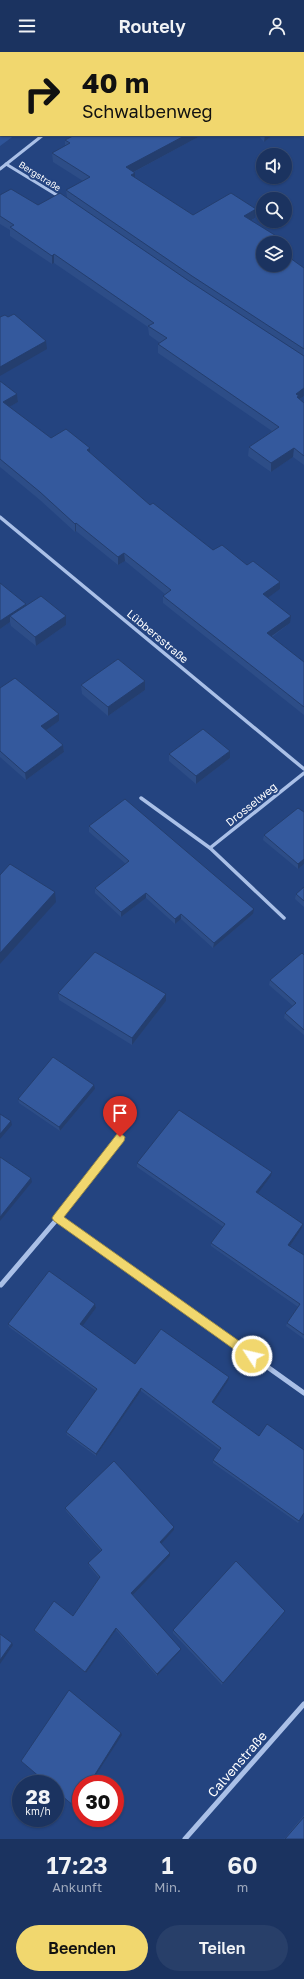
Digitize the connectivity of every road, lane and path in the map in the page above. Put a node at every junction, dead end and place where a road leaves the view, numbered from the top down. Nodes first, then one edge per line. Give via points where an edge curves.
1 (42, 136) edge
2 (6, 164) junction
3 (0, 168) edge
4 (61, 197) edge
5 (0, 517) edge
6 (304, 769) edge
7 (304, 773) edge
8 (141, 798) dead end
9 (210, 848) junction
10 (284, 918) dead end
11 (120, 1137) dead end
12 (58, 1218) junction
13 (1, 1285) dead end
14 (304, 1393) edge
15 (304, 1704) edge
16 (185, 1839) edge

1 - 2 street
2 - 3 street
2 - 4 street, Bergstraße
5 - 6 street, Lübbersstraße
7 - 9 street, Drosselweg
8 - 9 street
9 - 10 street
11 - 12 street
12 - 13 street
12 - 14 street
15 - 16 street, Calvenstraße

